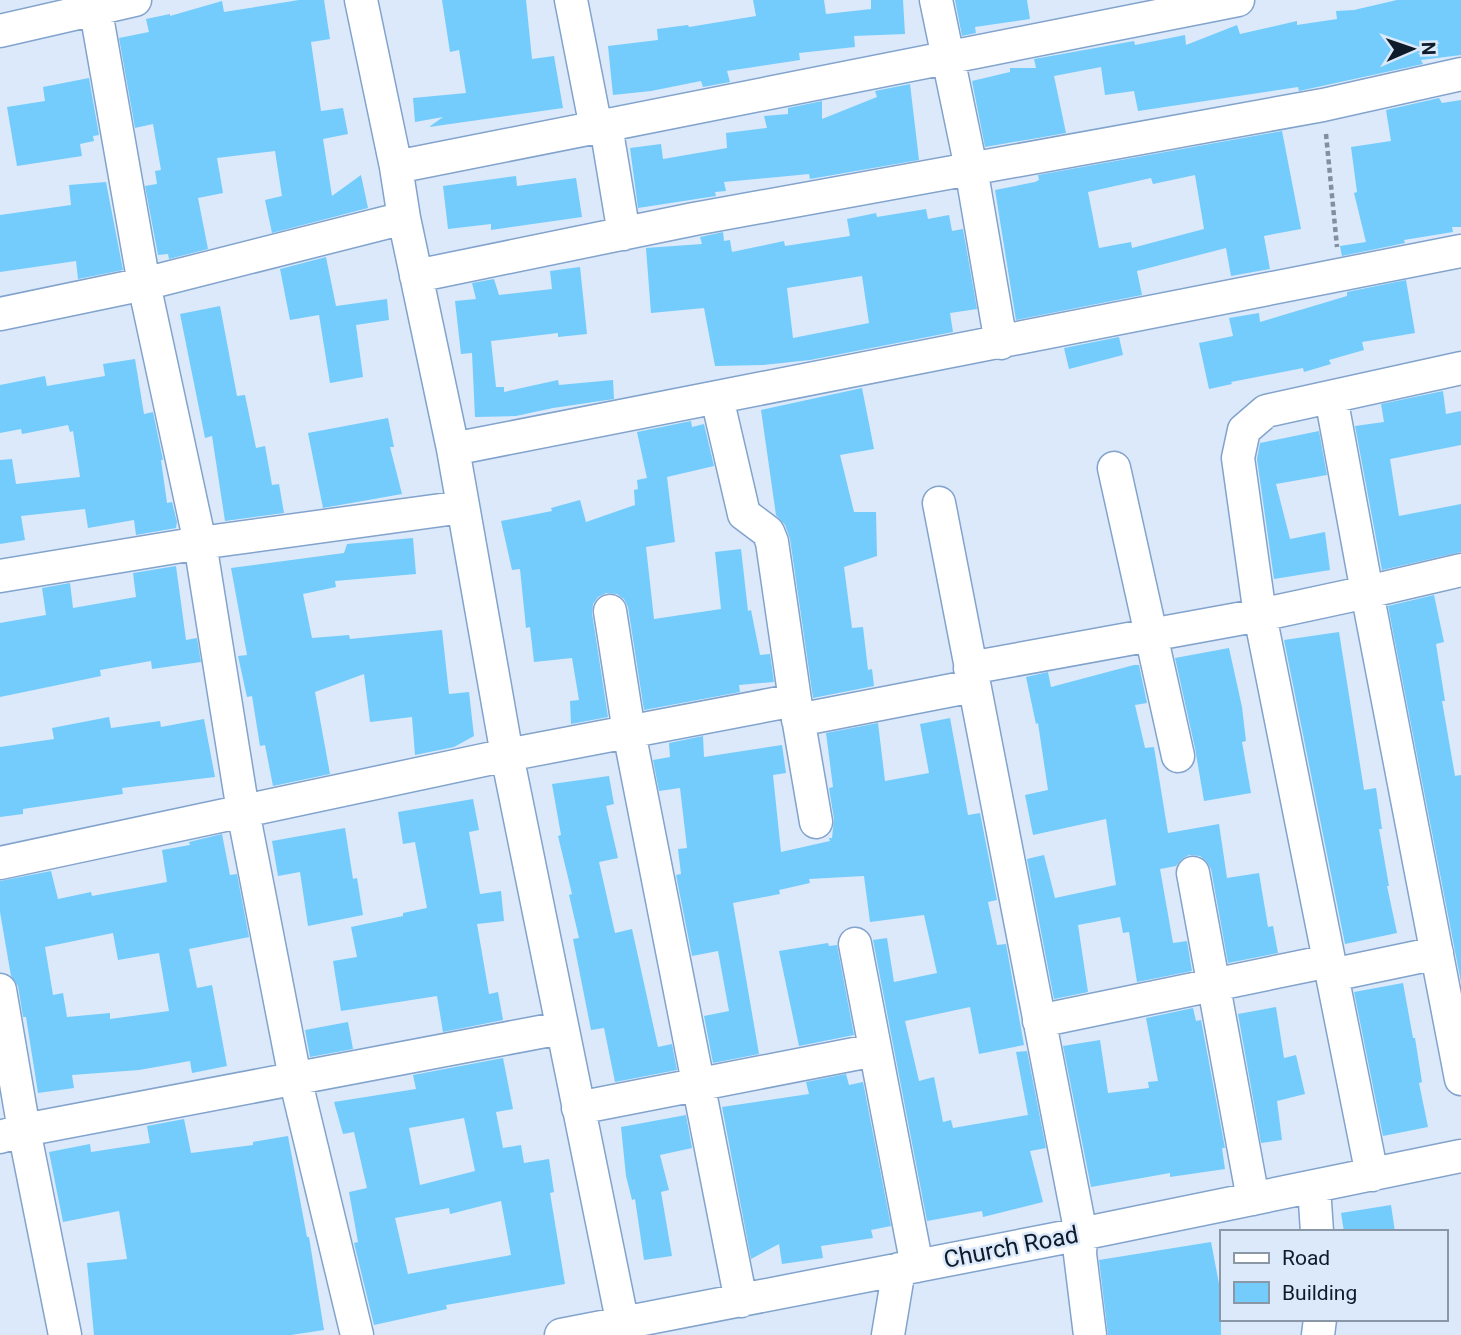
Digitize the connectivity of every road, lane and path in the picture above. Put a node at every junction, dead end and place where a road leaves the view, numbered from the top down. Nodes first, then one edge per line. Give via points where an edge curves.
1 (135, 0) edge
2 (361, 0) edge
3 (571, 0) edge
4 (936, 0) edge
5 (1238, 0) edge
6 (95, 4) edge
7 (0, 31) edge
8 (948, 58) junction
9 (1461, 74) edge
10 (1323, 105) junction
11 (601, 127) junction
12 (396, 167) junction
13 (971, 169) junction
14 (404, 218) junction
15 (624, 234) junction
16 (1461, 251) edge
17 (416, 276) junction
18 (1339, 276) junction
19 (144, 284) junction
20 (0, 313) edge
21 (1001, 343) junction
22 (1461, 368) edge
23 (1331, 397) junction
24 (717, 398) junction
25 (453, 449) junction
26 (1114, 468) dead end
27 (939, 502) dead end
28 (463, 507) junction
29 (200, 543) junction
30 (1461, 570) edge
31 (0, 576) edge
32 (1367, 592) junction
33 (610, 611) dead end
34 (1260, 615) junction
35 (1150, 635) junction
36 (972, 677) junction
37 (796, 710) junction
38 (629, 732) junction
39 (506, 755) junction
40 (1178, 756) dead end
41 (243, 811) junction
42 (816, 822) dead end
43 (0, 863) edge
44 (1193, 873) dead end
45 (855, 944) dead end
46 (1437, 953) junction
47 (1330, 968) junction
48 (1214, 985) junction
49 (0, 990) edge
50 (1039, 1021) junction
51 (561, 1028) junction
52 (876, 1051) junction
53 (295, 1078) junction
54 (1461, 1079) edge
55 (699, 1084) junction
56 (578, 1108) junction
57 (12, 1133) edge
58 (1461, 1156) edge
59 (1372, 1175) junction
60 (1314, 1187) junction
61 (1253, 1199) junction
62 (1317, 1230) edge
63 (1081, 1234) junction
64 (908, 1267) junction
65 (741, 1301) junction
66 (641, 1326) edge
67 (65, 1335) edge
68 (357, 1335) edge
69 (561, 1335) edge
70 (888, 1335) edge
71 (1090, 1335) edge

1 - 6 street
2 - 12 street
3 - 11 street
4 - 8 street
5 - 8 street
6 - 7 street
6 - 19 street
8 - 11 street
8 - 13 street
9 - 10 street
10 - 13 street
10 - 18 path
11 - 12 street
11 - 15 street
12 - 14 street
13 - 15 street
13 - 21 street
14 - 17 street
14 - 19 street
15 - 17 street
16 - 18 street
17 - 25 street
18 - 21 street
19 - 20 street
19 - 29 street
21 - 24 street
22 - 23 street
23 - 32 street
23 - 34 street via 1266,411 1244,430 1238,458
24 - 25 street
24 - 37 street via 744,514 768,532 772,542
25 - 28 street
26 - 35 street
27 - 36 street
28 - 29 street
28 - 39 street
29 - 31 street
29 - 41 street
30 - 32 street
32 - 34 street
32 - 46 street
33 - 38 street
34 - 35 street
34 - 47 street
35 - 36 street
35 - 40 street
36 - 37 street
36 - 50 street
37 - 38 street
37 - 42 street
38 - 39 street
38 - 55 street
39 - 41 street
39 - 51 street
41 - 43 street
41 - 53 street
44 - 48 street
45 - 52 street
46 - 47 street
46 - 54 street
47 - 48 street
47 - 59 street
48 - 50 street
48 - 61 street
49 - 57 street
50 - 63 street
51 - 53 street
51 - 56 street
52 - 55 street
52 - 64 street
53 - 57 street
53 - 68 street
55 - 56 street
55 - 65 street
56 - 66 street
57 - 67 street
58 - 59 street, Church Road
59 - 60 street, Church Road
60 - 61 street, Church Road
60 - 62 street
61 - 63 street, Church Road
63 - 64 street, Church Road
63 - 71 street
64 - 65 street, Church Road
64 - 70 street
65 - 66 street, Church Road
66 - 69 street, Church Road

